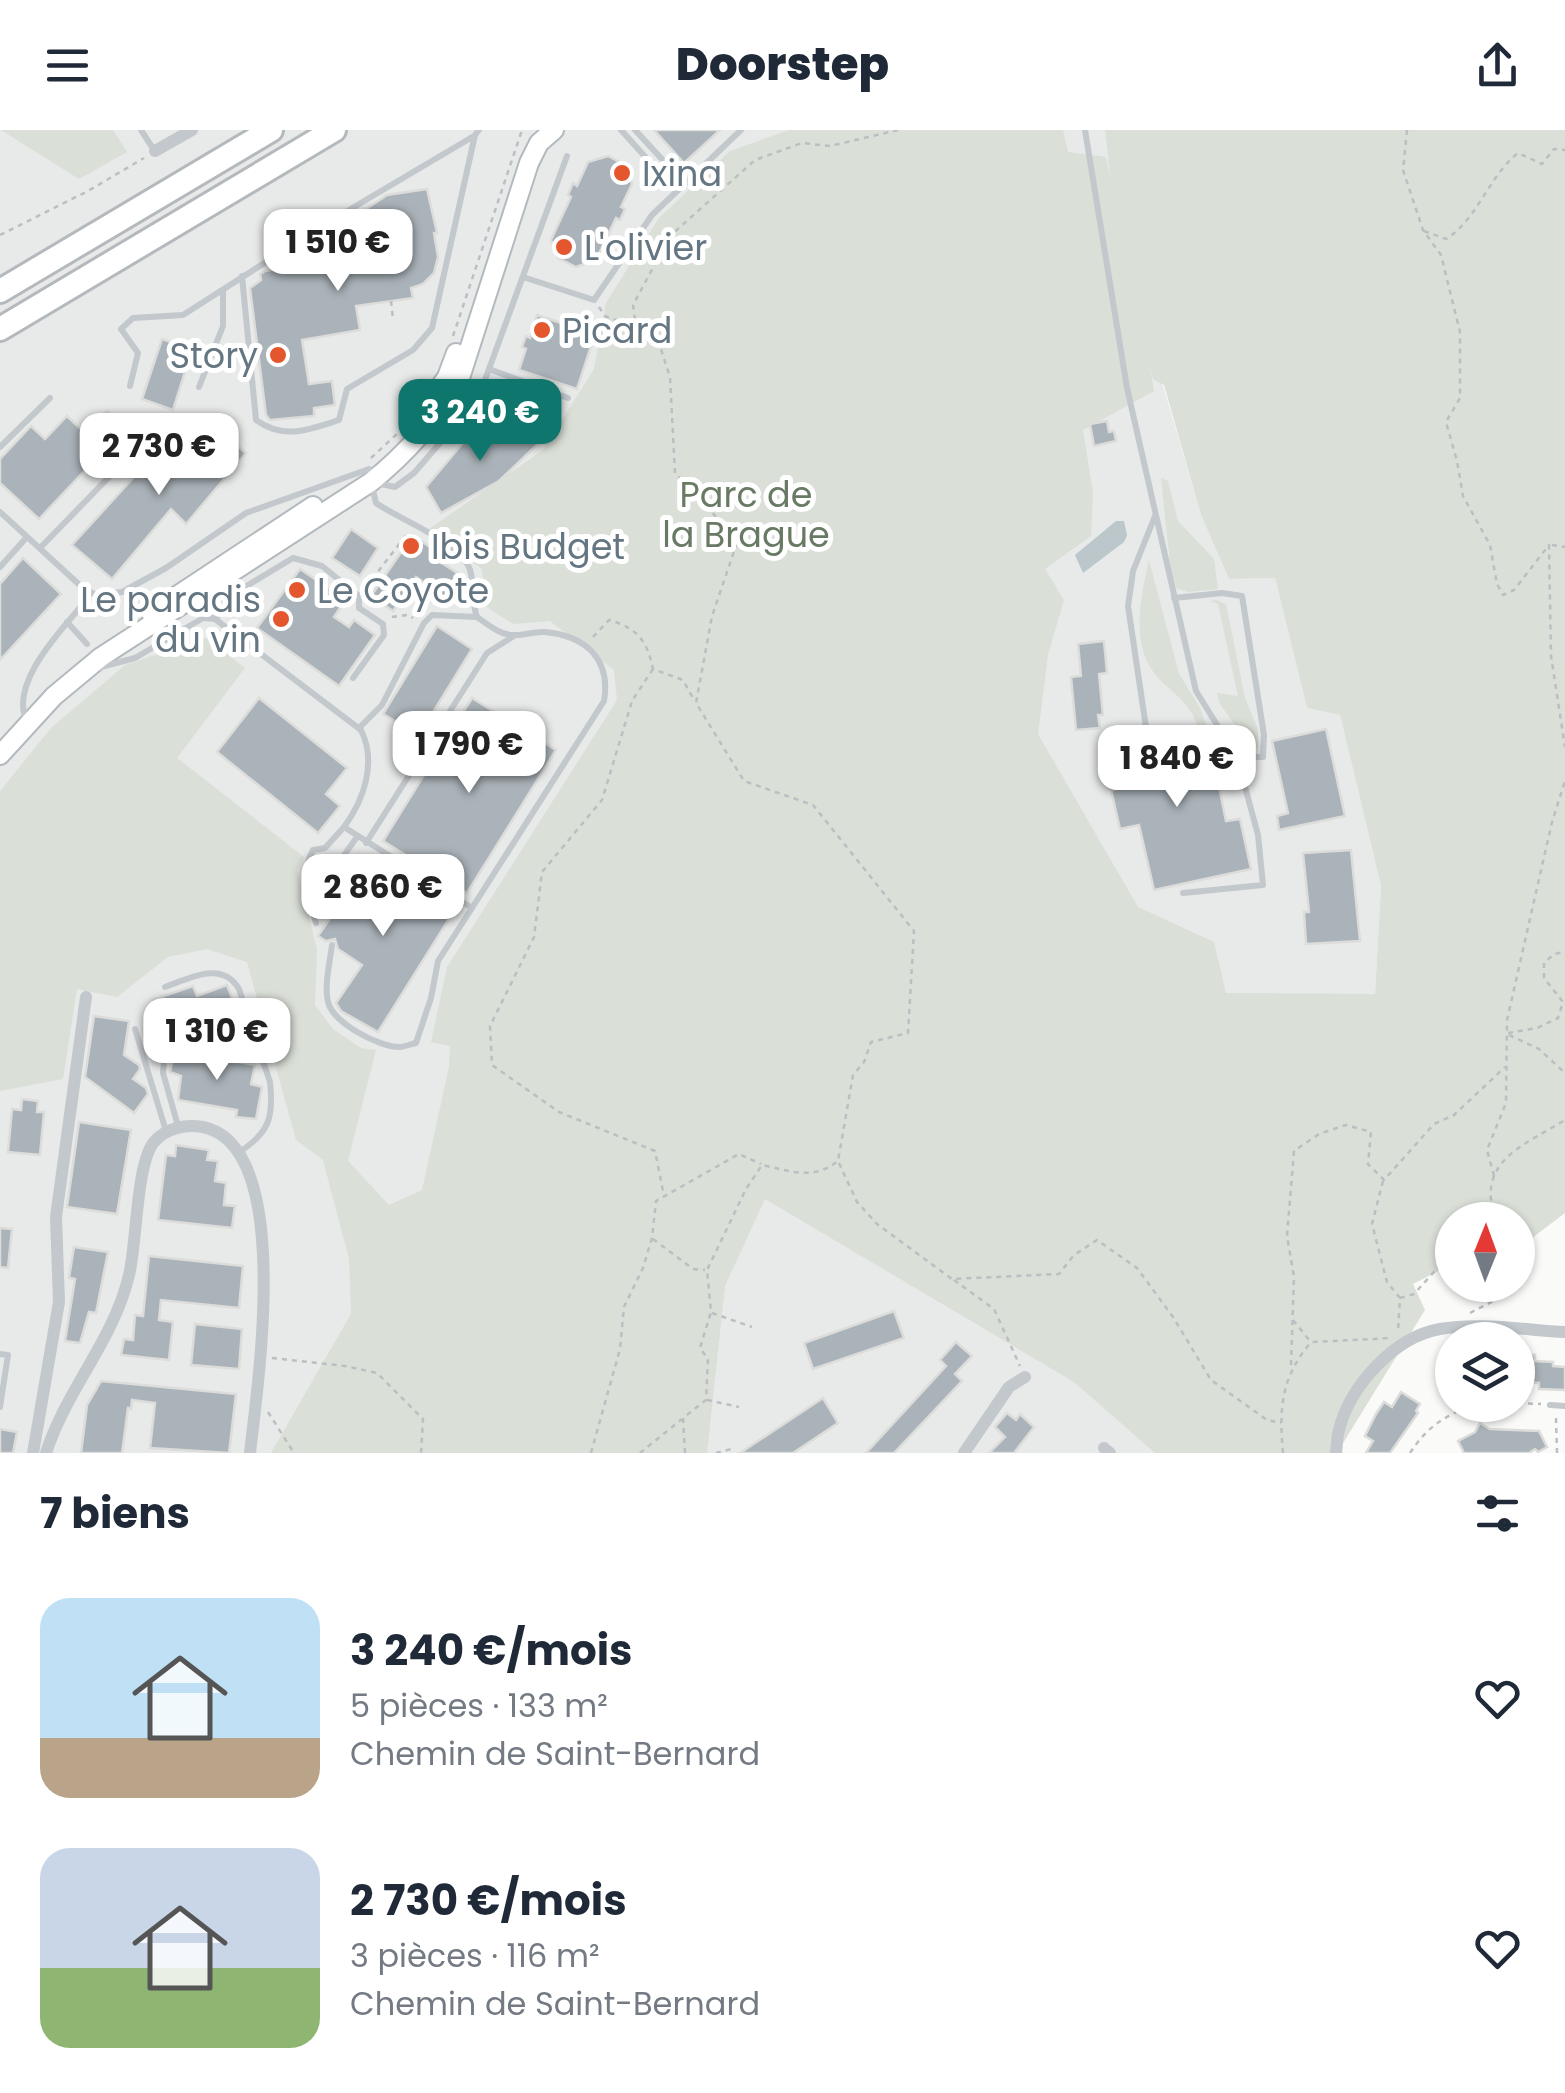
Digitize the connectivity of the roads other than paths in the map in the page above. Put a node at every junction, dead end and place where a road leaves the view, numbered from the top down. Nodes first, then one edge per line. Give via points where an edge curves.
1 (141, 130) edge
2 (192, 130) edge
3 (271, 130) edge
4 (334, 130) edge
5 (532, 130) edge
6 (554, 130) edge
7 (621, 130) edge
8 (635, 130) edge
9 (741, 130) edge
10 (1085, 130) edge
11 (477, 132) edge
12 (155, 150) joint
13 (567, 156) dead end
14 (685, 184) junction
15 (676, 191) junction
16 (242, 276) junction
17 (523, 277) junction
18 (223, 289) junction
19 (0, 291) edge
20 (0, 329) edge
21 (490, 369) junction
22 (130, 386) dead end
23 (199, 387) dead end
24 (50, 398) dead end
25 (568, 398) dead end
26 (478, 399) junction
27 (548, 424) dead end
28 (145, 440) dead end
29 (0, 447) edge
30 (364, 476) junction
31 (0, 512) edge
32 (1156, 515) junction
33 (27, 537) junction
34 (40, 548) junction
35 (0, 567) edge
36 (205, 575) junction
37 (84, 589) junction
38 (200, 595) junction
39 (1174, 598) junction
40 (477, 616) junction
41 (214, 619) junction
42 (67, 622) junction
43 (514, 636) junction
44 (94, 650) junction
45 (81, 672) junction
46 (353, 678) dead end
47 (29, 724) junction
48 (359, 728) junction
49 (1147, 734) dead end
50 (0, 755) edge
51 (1237, 757) junction
52 (344, 827) junction
53 (358, 837) junction
54 (366, 843) junction
55 (1183, 892) dead end
56 (335, 904) dead end
57 (472, 908) junction
58 (316, 923) dead end
59 (332, 945) dead end
60 (166, 987) dead end
61 (86, 996) dead end
62 (135, 1028) dead end
63 (256, 1040) junction
64 (172, 1130) junction
65 (237, 1153) junction
66 (1565, 1332) edge
67 (0, 1354) edge
68 (1025, 1376) road end
69 (1550, 1405) road end
70 (1565, 1406) edge
71 (0, 1407) edge
72 (33, 1453) edge
73 (46, 1453) edge
74 (250, 1453) edge
75 (964, 1453) edge
76 (1336, 1453) edge

1 - 12 lane
2 - 12 street
3 - 19 highway
4 - 20 highway
5 - 30 main road via 448,377 416,424
6 - 30 main road via 539,143 521,184 459,381 395,463
7 - 15 lane
8 - 14 lane
9 - 14 lane
10 - 32 lane via 1127,388
11 - 16 lane
11 - 16 lane via 432,328 413,350 348,389 339,420 304,431 271,431 256,420
13 - 17 lane
14 - 15 lane
15 - 17 lane via 652,214 594,300
16 - 18 lane
17 - 21 lane
18 - 22 lane via 183,315 134,318 121,329 138,353
18 - 23 lane via 222,326
21 - 25 lane
21 - 26 lane
24 - 29 lane
26 - 27 lane
26 - 30 lane via 414,474 395,486
28 - 34 lane
30 - 36 main road
30 - 37 lane via 246,513 122,592 96,595
30 - 38 main road
30 - 40 lane via 376,504 433,534 466,563
31 - 33 lane
32 - 39 lane
32 - 49 lane via 1133,572 1128,606
33 - 34 lane
33 - 35 lane
34 - 37 lane
36 - 38 main road
36 - 44 main road
37 - 42 lane via 84,603
38 - 41 lane
38 - 44 main road
39 - 51 lane via 1196,691
39 - 51 lane via 1242,596 1264,734 1263,757
40 - 43 lane
40 - 48 lane via 432,615 382,705
41 - 45 lane via 202,618 135,658
41 - 46 lane via 240,590 293,558 322,566 383,624 384,635
41 - 48 lane
42 - 44 lane
42 - 47 lane via 43,651 28,685
43 - 54 lane via 487,653
43 - 57 lane via 542,631 585,646 603,664 604,701
44 - 45 main road
45 - 47 main road
47 - 50 main road
48 - 52 lane via 369,762 362,796
51 - 55 lane via 1264,885
52 - 53 lane
52 - 58 lane via 325,848 313,850 305,866
53 - 54 lane
53 - 56 lane via 334,872
54 - 57 lane
57 - 59 lane via 438,961 416,1042 400,1047 364,1037 329,1006
60 - 63 lane via 206,973 230,977
61 - 72 street via 56,1217 58,1302
62 - 64 lane
63 - 64 lane via 227,1048 179,1040 165,1047
63 - 65 lane via 271,1110 258,1140
64 - 65 street via 200,1126
64 - 73 street via 147,1156 122,1300
65 - 74 street via 252,1187 266,1298
66 - 76 street via 1459,1327 1413,1339 1366,1378 1343,1419
67 - 71 lane via 8,1355
68 - 75 street
69 - 70 lane

